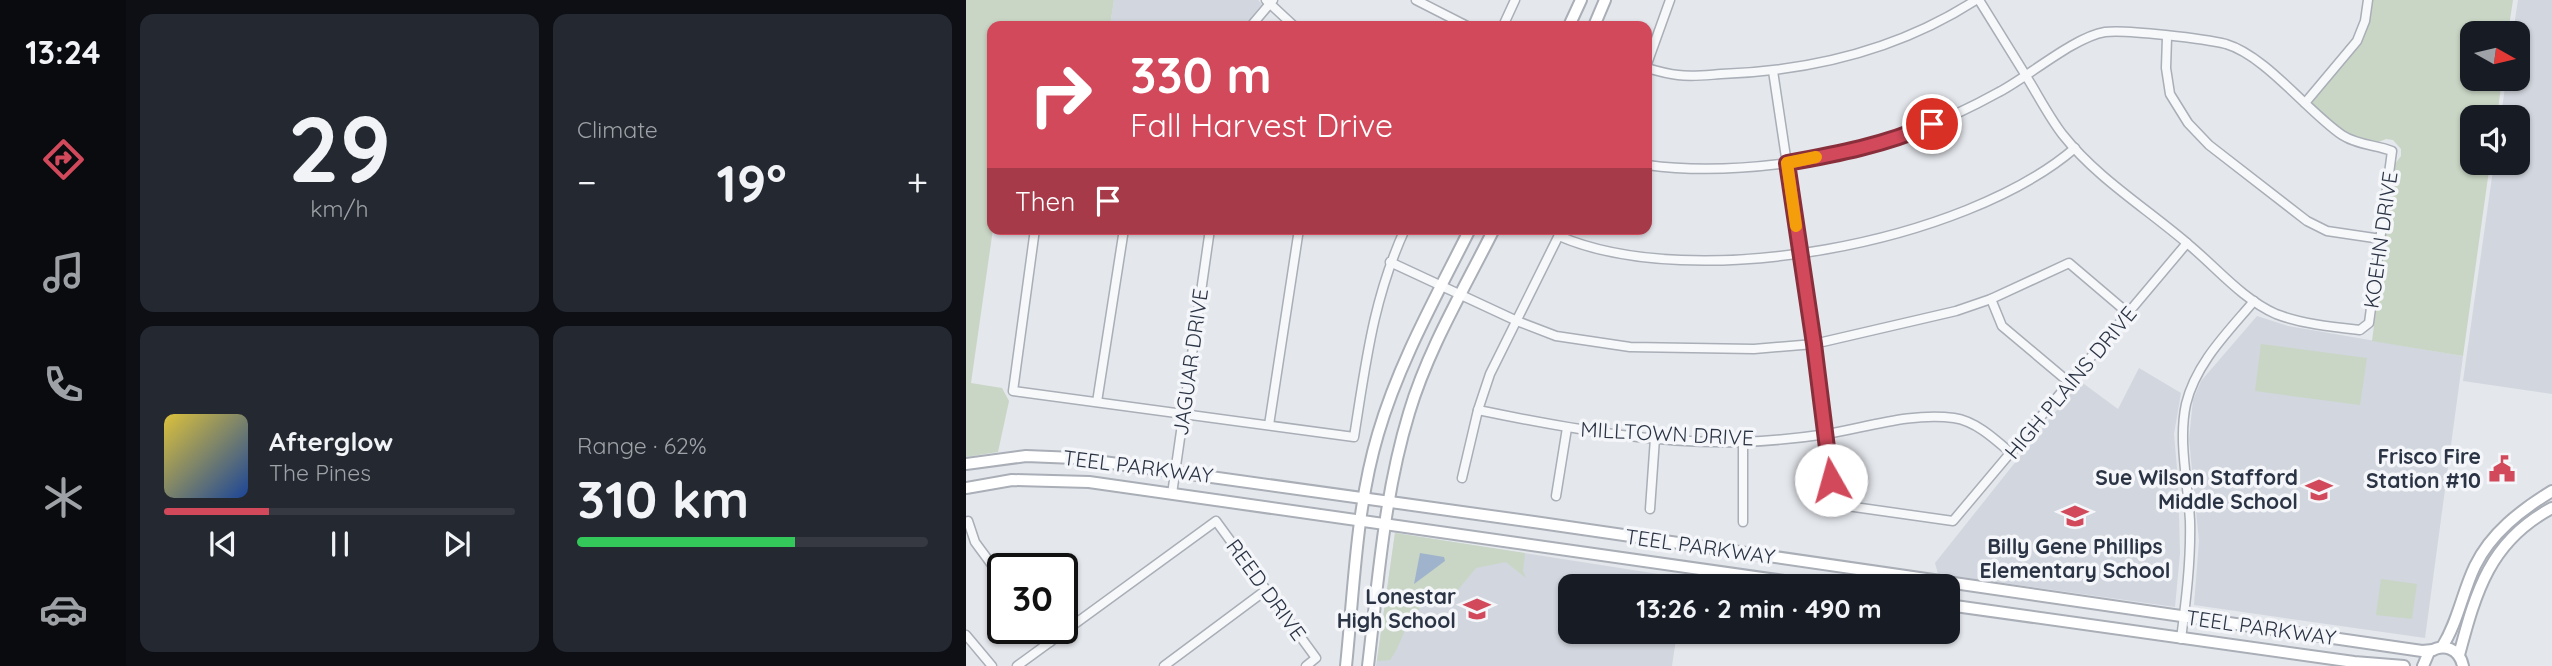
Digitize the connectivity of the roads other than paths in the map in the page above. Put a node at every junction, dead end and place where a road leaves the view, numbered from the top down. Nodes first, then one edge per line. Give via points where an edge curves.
1 (1416, 0) edge
2 (1515, 0) edge
3 (1581, 0) edge
4 (1605, 0) edge
5 (1670, 0) edge
6 (1978, 0) edge
7 (2368, 0) edge
8 (1270, 1) edge
9 (1255, 21) edge
10 (1289, 21) edge
11 (1457, 21) edge
12 (1505, 21) edge
13 (1571, 21) edge
14 (1596, 21) edge
15 (2167, 37) junction
16 (1652, 52) edge
17 (1652, 68) edge
18 (1773, 71) junction
19 (2026, 76) junction
20 (2305, 103) junction
21 (2075, 148) junction
22 (1787, 163) junction
23 (1652, 165) edge
24 (1034, 235) edge
25 (1123, 235) edge
26 (1209, 235) edge
27 (1297, 235) edge
28 (1402, 235) edge
29 (1466, 235) edge
30 (1491, 235) edge
31 (1560, 235) edge
32 (1564, 235) edge
33 (2381, 239) junction
34 (2187, 243) junction
35 (1800, 253) junction
36 (1390, 262) junction
37 (1442, 285) junction
38 (1462, 294) junction
39 (1991, 299) junction
40 (2254, 301) junction
41 (2129, 314) junction
42 (1517, 321) junction
43 (1814, 344) junction
44 (2071, 384) junction
45 (1097, 402) junction
46 (1478, 410) junction
47 (1182, 414) junction
48 (1269, 425) junction
49 (1567, 428) junction
50 (1825, 434) junction
51 (1655, 438) junction
52 (1742, 442) junction
53 (2012, 454) junction
54 (966, 464) edge
55 (1175, 471) junction
56 (1462, 478) dead end
57 (966, 488) edge
58 (2552, 491) edge
59 (1172, 494) junction
60 (1556, 496) dead end
61 (1365, 498) junction
62 (1389, 501) junction
63 (2552, 508) edge
64 (1650, 509) dead end
65 (968, 521) edge
66 (1361, 522) junction
67 (1534, 522) junction
68 (1743, 522) dead end
69 (1385, 526) junction
70 (1530, 544) junction
71 (1679, 544) junction
72 (987, 558) edge
73 (1677, 566) junction
74 (1734, 574) edge
75 (1980, 588) junction
76 (1266, 590) junction
77 (1960, 607) edge
78 (1977, 609) junction
79 (2183, 618) junction
80 (1078, 622) edge
81 (966, 635) edge
82 (2181, 639) junction
83 (2357, 641) junction
84 (1047, 644) edge
85 (2437, 648) junction
86 (2354, 662) junction
87 (2464, 662) edge
88 (992, 666) edge
89 (1017, 666) edge
90 (1164, 666) edge
91 (1306, 666) edge
92 (1346, 666) edge
93 (1368, 666) edge
94 (2404, 666) edge
95 (2423, 666) edge

1 - 11 street
2 - 12 street
3 - 13 main road
4 - 14 main road
5 - 16 street
6 - 18 street via 1883,45 1835,60
6 - 19 street
7 - 20 street via 2357,41
8 - 9 street
8 - 10 street
15 - 19 street via 2105,32 2080,41
15 - 20 street via 2238,49
15 - 33 street via 2170,94 2188,124 2209,145 2307,221 2327,230
17 - 18 street via 1679,76
18 - 22 street
19 - 21 street
19 - 22 street via 1912,133
20 - 33 street, KOEHN DRIVE via 2344,137 2392,151
21 - 34 street
21 - 35 street via 2053,167 1966,210 1885,237
22 - 23 street via 1698,169
22 - 35 street
24 - 45 street via 1013,391
25 - 45 street
26 - 47 street, JAGUAR DRIVE
27 - 48 street
28 - 36 street
29 - 37 main road
30 - 38 main road
31 - 42 street
32 - 35 street via 1586,248 1639,257 1706,260
33 - 40 street, KOEHN DRIVE via 2371,317 2365,328 2298,322
34 - 40 street
34 - 41 street, HIGH PLAINS DRIVE
35 - 43 street
36 - 37 street
36 - 48 street via 1370,335 1354,437
37 - 38 street
37 - 61 main road via 1378,433
38 - 42 street
38 - 62 main road via 1409,413
39 - 41 street via 2068,263
39 - 43 street
39 - 44 street via 2002,326
40 - 79 street via 2213,349 2186,403 2183,447 2190,525
41 - 44 street, HIGH PLAINS DRIVE
42 - 43 street via 1556,336 1630,347 1754,349
42 - 46 street
43 - 50 street
44 - 53 street, HIGH PLAINS DRIVE
45 - 47 street
46 - 49 street, MILLTOWN DRIVE
46 - 56 street
47 - 48 street
47 - 55 street, JAGUAR DRIVE
49 - 51 street, MILLTOWN DRIVE
49 - 60 street
50 - 52 street, MILLTOWN DRIVE
50 - 53 street, MILLTOWN DRIVE via 1924,417 1956,418 1986,432
50 - 53 street, HIGH PLAINS DRIVE via 1833,503 1953,521
51 - 52 street, MILLTOWN DRIVE
51 - 64 street
52 - 68 street
54 - 55 main road, TEEL PARKWAY via 1026,456
55 - 59 street, JAGUAR DRIVE
55 - 61 main road, TEEL PARKWAY
57 - 59 main road, TEEL PARKWAY via 1012,480 1053,480
58 - 85 main road via 2505,525 2476,565 2452,631
59 - 66 main road, TEEL PARKWAY
61 - 62 main road, TEEL PARKWAY
61 - 66 main road
62 - 67 main road, TEEL PARKWAY
62 - 69 main road
63 - 87 main road via 2529,522 2490,563 2469,612
65 - 72 street
66 - 69 main road, TEEL PARKWAY
66 - 92 main road
67 - 70 main road
67 - 71 main road, TEEL PARKWAY
69 - 70 main road, TEEL PARKWAY
69 - 93 main road
70 - 73 main road, TEEL PARKWAY
71 - 73 main road
71 - 75 main road, TEEL PARKWAY
73 - 74 main road, TEEL PARKWAY
75 - 78 main road
75 - 79 main road, TEEL PARKWAY
76 - 80 street, REED DRIVE via 1216,522
76 - 90 street
76 - 91 street, REED DRIVE via 1316,658
77 - 78 main road, TEEL PARKWAY
78 - 82 main road, TEEL PARKWAY
79 - 82 street
79 - 83 main road, TEEL PARKWAY
81 - 88 street
82 - 86 main road, TEEL PARKWAY
83 - 85 main road, TEEL PARKWAY via 2422,651
83 - 86 main road
84 - 89 street
85 - 87 main road, TEEL PARKWAY via 2454,650
85 - 95 main road via 2425,657
86 - 94 main road, TEEL PARKWAY

